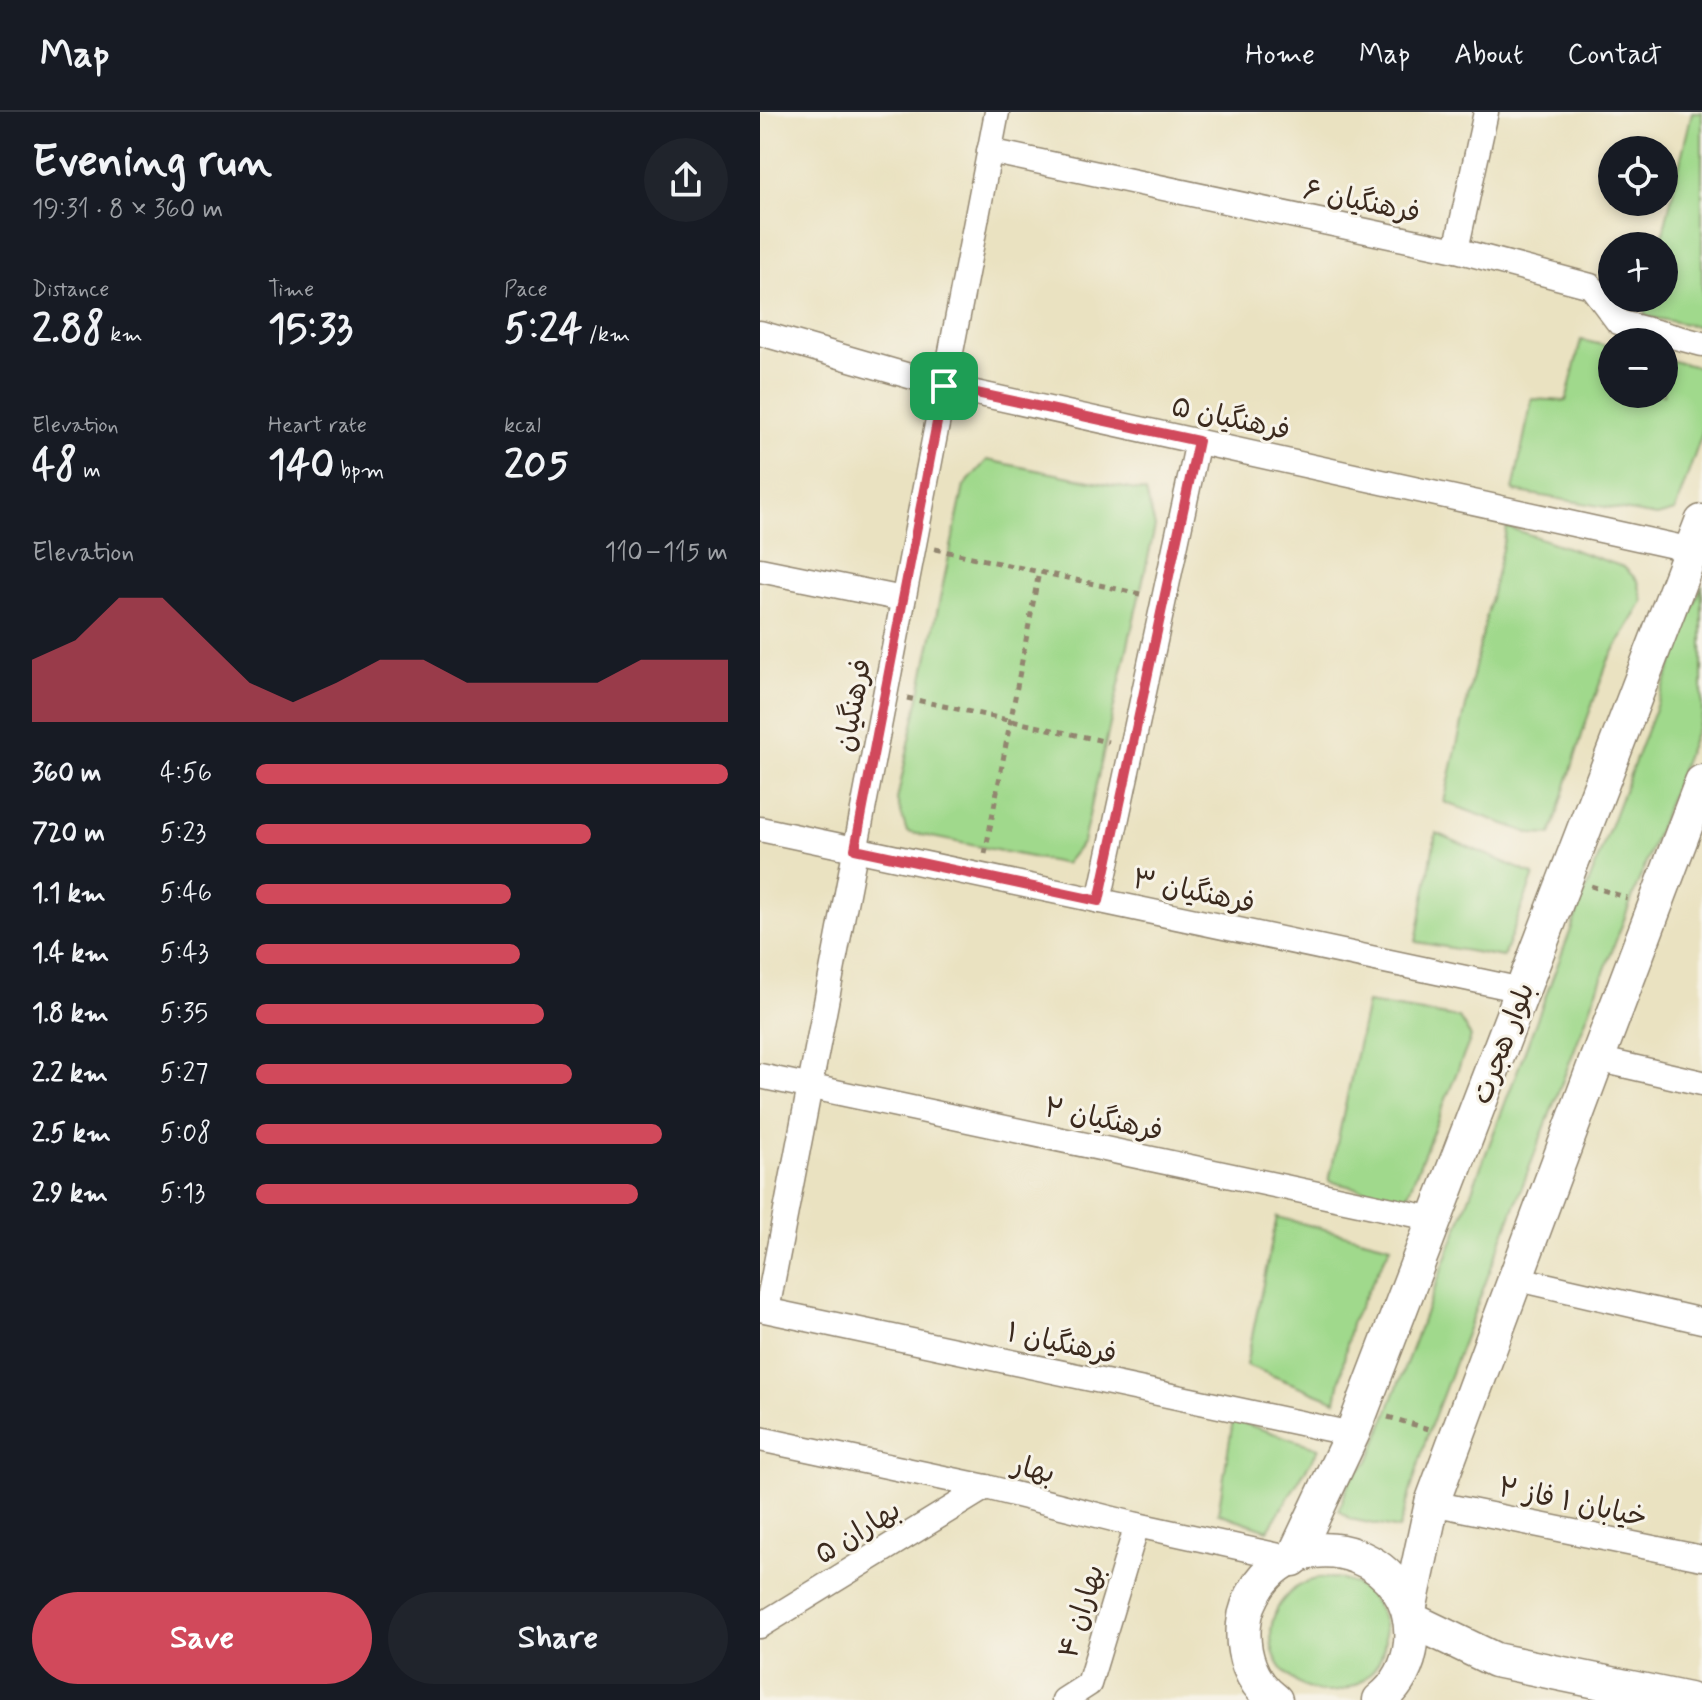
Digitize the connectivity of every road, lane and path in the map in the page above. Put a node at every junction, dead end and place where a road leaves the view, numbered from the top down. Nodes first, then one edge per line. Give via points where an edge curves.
1 (997, 112) edge
2 (1486, 112) edge
3 (989, 151) junction
4 (1456, 250) junction
5 (760, 333) edge
6 (1702, 344) edge
7 (944, 386) junction
8 (1198, 441) junction
9 (1697, 536) edge
10 (914, 544) junction
11 (760, 570) edge
12 (1039, 572) junction
13 (903, 599) junction
14 (1164, 600) junction
15 (885, 693) junction
16 (1010, 721) junction
17 (1133, 747) junction
18 (1702, 782) edge
19 (760, 829) edge
20 (1693, 830) edge
21 (855, 849) junction
22 (980, 875) junction
23 (1565, 877) junction
24 (1099, 901) junction
25 (1654, 907) junction
26 (1522, 990) junction
27 (1597, 1059) junction
28 (760, 1076) edge
29 (1702, 1083) edge
30 (810, 1086) junction
31 (1435, 1219) junction
32 (1514, 1278) junction
33 (764, 1310) edge
34 (1702, 1321) edge
35 (1357, 1421) junction
36 (1456, 1438) junction
37 (760, 1439) edge
38 (986, 1487) junction
39 (1432, 1503) junction
40 (1137, 1525) junction
41 (1702, 1558) edge
42 (1293, 1559) junction
43 (1409, 1615) junction
44 (760, 1626) edge
45 (1261, 1693) edge
46 (1064, 1700) edge
47 (1380, 1700) edge
48 (1689, 1700) edge

1 - 3 street, فرهنگیان
2 - 4 street
3 - 4 street, فرهنگیان ۶
3 - 7 street, فرهنگیان
4 - 6 street, فرهنگیان ۶ via 1591,286 1618,322
5 - 7 street, فرهنگیان ۵
7 - 8 street, فرهنگیان ۵
7 - 10 street, فرهنگیان
8 - 9 street, فرهنگیان ۵
8 - 14 street
9 - 23 main road, بلوار هجرت
10 - 12 path
10 - 13 street, فرهنگیان
11 - 13 street
12 - 14 path
12 - 16 path
13 - 15 street, فرهنگیان
14 - 17 street
15 - 16 path
15 - 21 street, فرهنگیان
16 - 17 path
16 - 22 path
17 - 24 street
18 - 20 main road
19 - 21 street, فرهنگیان ۳
20 - 25 main road
21 - 22 street, فرهنگیان ۳
21 - 30 street, فرهنگیان
22 - 24 street, فرهنگیان ۳
23 - 25 path
23 - 26 main road, بلوار هجرت
24 - 26 street, فرهنگیان ۳
25 - 27 main road
26 - 31 main road, بلوار هجرت
27 - 29 street
27 - 32 main road
28 - 30 street, فرهنگیان ۲
30 - 31 street, فرهنگیان ۲
30 - 33 street, فرهنگیان
31 - 35 main road, بلوار هجرت
32 - 34 street
32 - 36 main road
33 - 35 street, فرهنگیان ۱
35 - 36 path
35 - 42 main road, بلوار هجرت
36 - 39 main road
37 - 38 street, بهار
38 - 40 street, بهار
38 - 44 street, بهاران ۵
39 - 41 street, خیابان ۱ فاز ۲
39 - 43 main road
40 - 42 street, بهار
40 - 46 street, بهاران ۴ via 1089,1684
42 - 43 main road via 1325,1550 1368,1560 1400,1590
42 - 45 main road via 1266,1577 1245,1615 1246,1659
43 - 47 main road via 1410,1654 1402,1675
43 - 48 main road via 1495,1660

